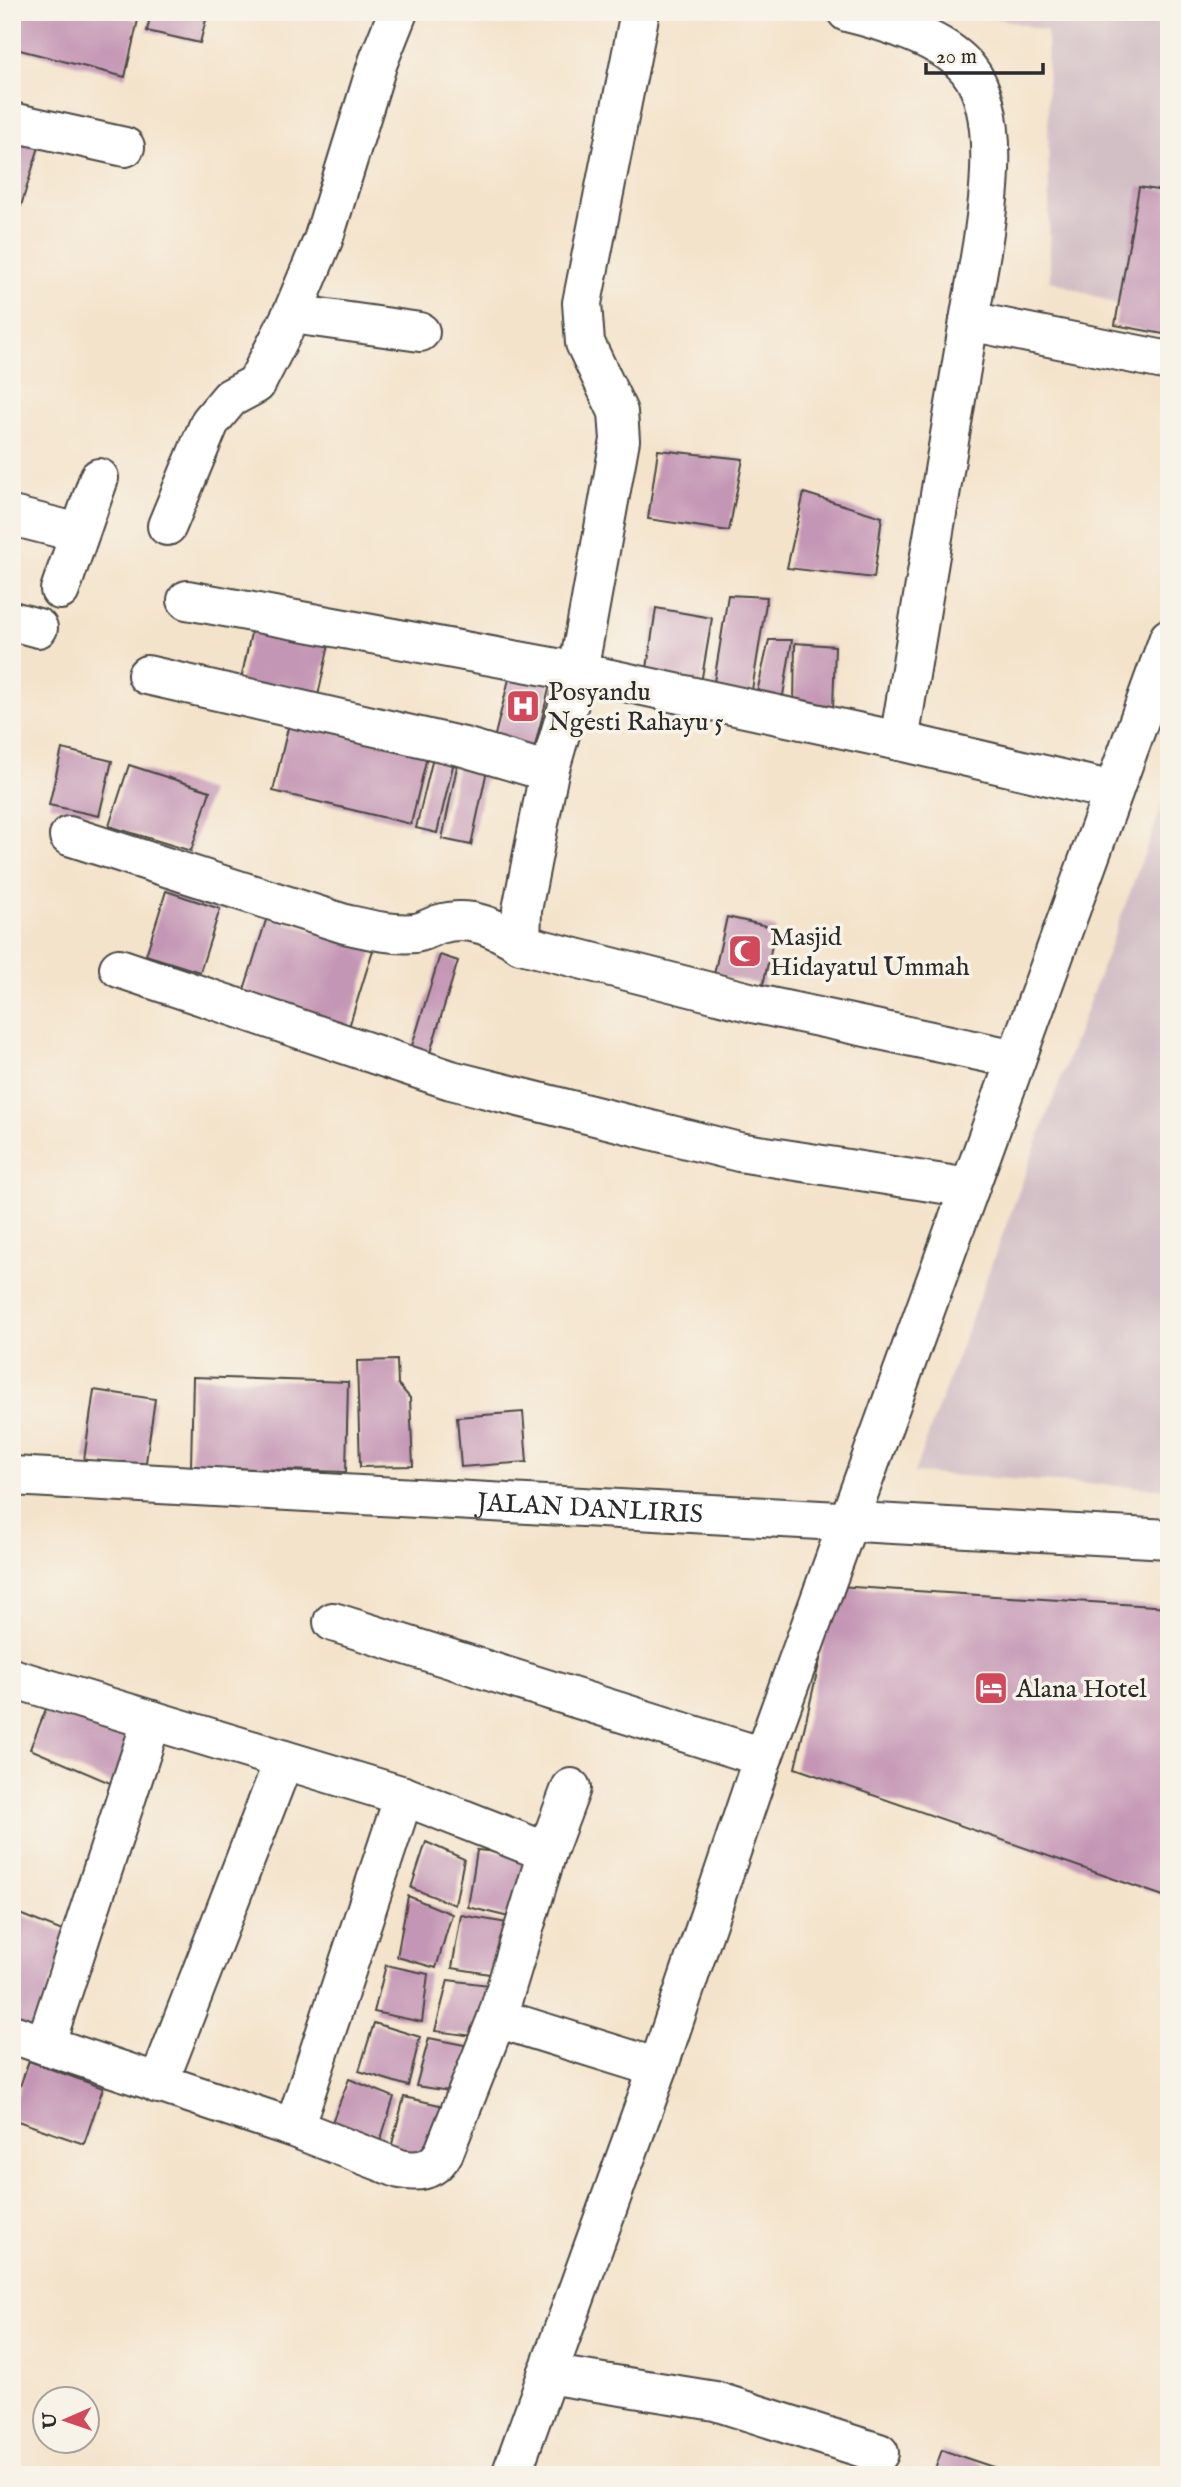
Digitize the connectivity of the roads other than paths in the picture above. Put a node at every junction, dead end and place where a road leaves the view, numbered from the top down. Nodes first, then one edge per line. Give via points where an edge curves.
1 (398, 12) edge
2 (640, 12) edge
3 (847, 12) edge
4 (12, 122) edge
5 (125, 147) dead end
6 (292, 314) junction
7 (969, 321) junction
8 (420, 332) dead end
9 (1169, 361) edge
10 (99, 478) dead end
11 (12, 516) edge
12 (167, 526) dead end
13 (79, 533) junction
14 (60, 590) dead end
15 (187, 600) dead end
16 (1169, 638) edge
17 (578, 673) junction
18 (147, 675) dead end
19 (899, 741) junction
20 (549, 772) junction
21 (1113, 792) junction
22 (69, 836) dead end
23 (521, 944) junction
24 (119, 968) dead end
25 (1016, 1059) junction
26 (968, 1188) junction
27 (12, 1476) edge
28 (848, 1522) junction
29 (1169, 1539) edge
30 (333, 1622) dead end
31 (12, 1678) edge
32 (152, 1720) junction
33 (763, 1757) junction
34 (284, 1760) junction
35 (571, 1788) dead end
36 (404, 1796) junction
37 (547, 1852) junction
38 (498, 2018) junction
39 (29, 2040) edge
40 (658, 2068) junction
41 (158, 2084) junction
42 (294, 2128) junction
43 (547, 2374) junction
44 (879, 2453) dead end
45 (511, 2475) edge

1 - 6 street via 323,240
2 - 17 street via 582,303 585,343 618,412 620,440
3 - 7 street via 927,40 958,58 979,87 991,142 991,169
4 - 5 street
6 - 8 street
6 - 12 street via 256,384 230,398 210,422
7 - 9 street
7 - 19 street
10 - 13 street
11 - 13 street
13 - 14 street
15 - 17 street
16 - 21 street
17 - 19 street
17 - 20 street
18 - 20 street via 464,747
19 - 21 street
20 - 23 street via 522,910
21 - 25 street
22 - 23 street via 345,924 385,933 417,933 442,923 479,922
23 - 25 street via 757,1004
24 - 26 street via 451,1080 739,1152
25 - 26 street
26 - 28 street
27 - 28 street, JALAN DANLIRIS
28 - 29 street, JALAN DANLIRIS
28 - 33 street
30 - 33 street
31 - 32 street
32 - 34 street
32 - 39 street
33 - 40 street
34 - 36 street
34 - 41 street
35 - 37 street
36 - 37 street
36 - 42 street
37 - 38 street
38 - 40 street
38 - 42 street via 444,2152 429,2168 400,2169
39 - 41 street
40 - 43 street
41 - 42 street
43 - 44 street via 715,2401
43 - 45 street

